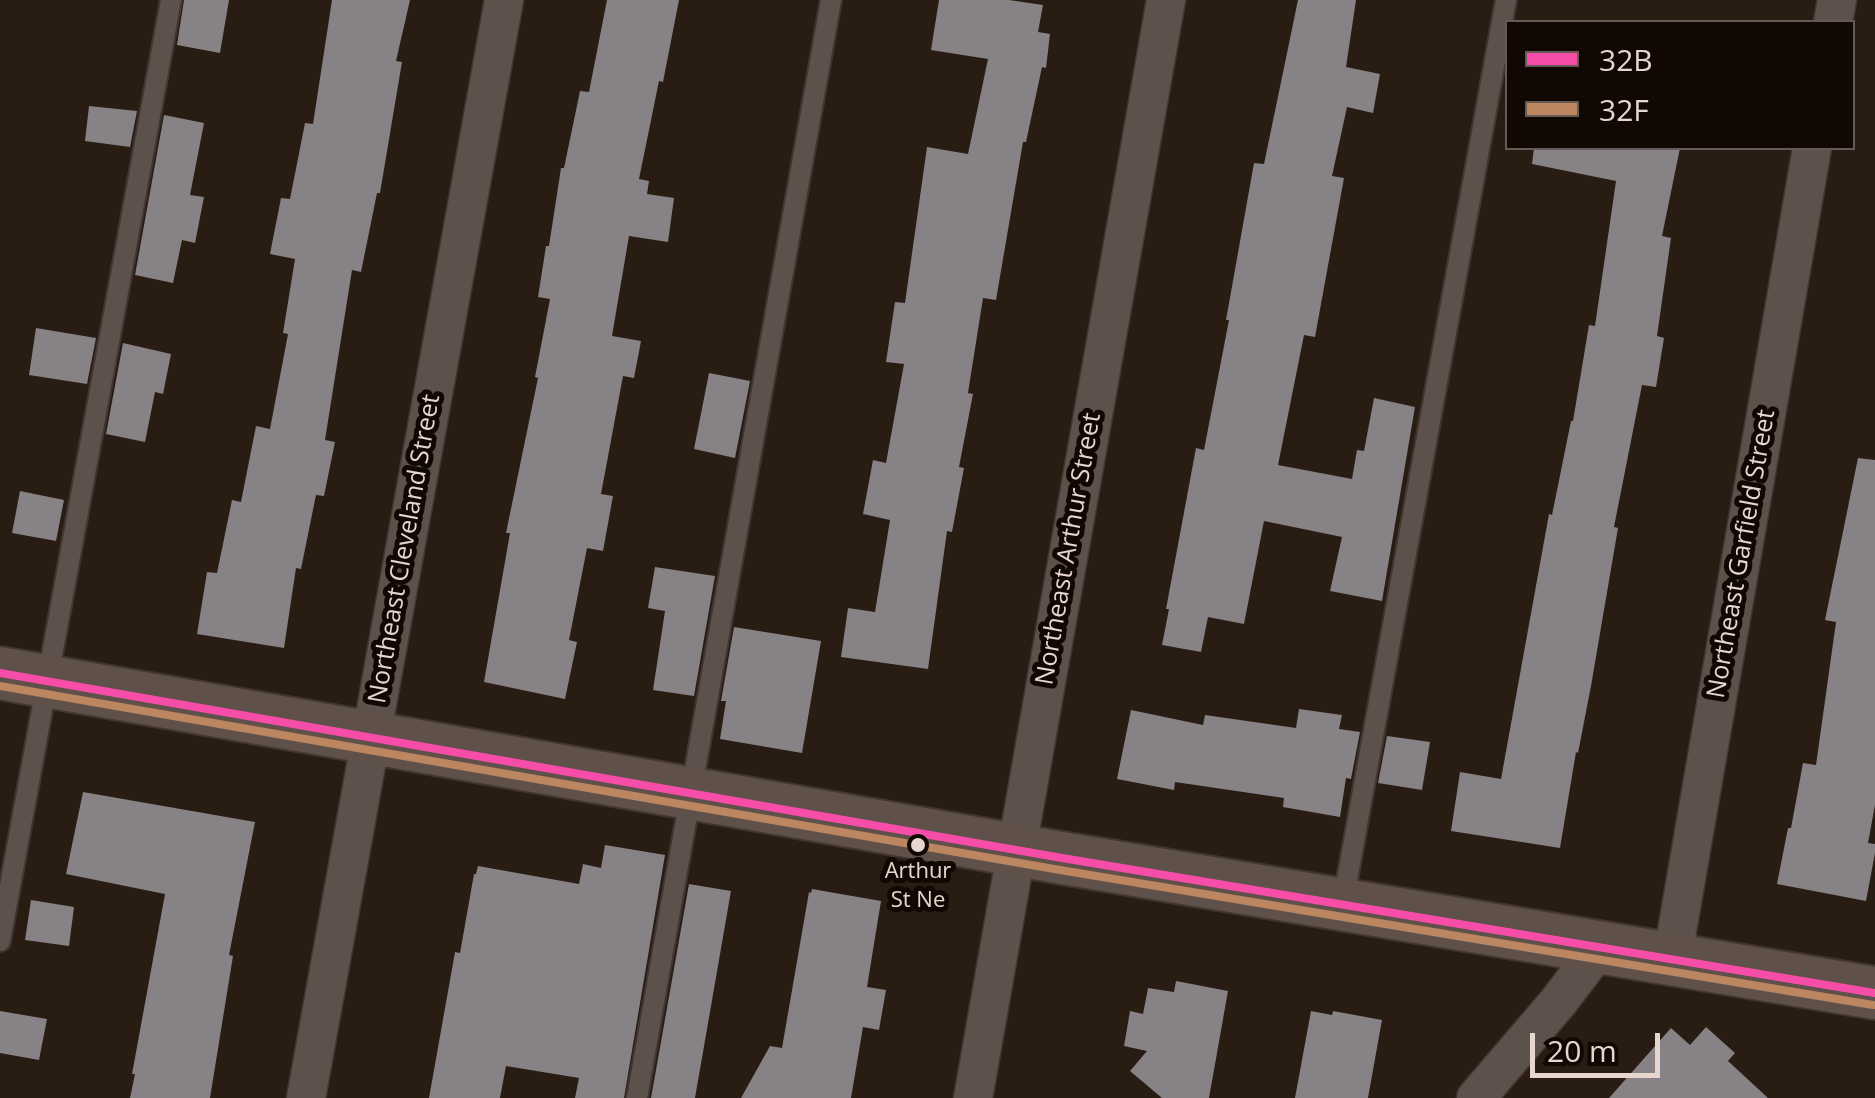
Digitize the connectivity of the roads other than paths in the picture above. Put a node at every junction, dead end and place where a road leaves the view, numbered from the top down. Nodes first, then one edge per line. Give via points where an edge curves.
1 (171, 0) edge
2 (504, 0) edge
3 (831, 0) edge
4 (1166, 0) edge
5 (1506, 0) edge
6 (1812, 150) edge
7 (24, 676) edge
8 (370, 737) junction
9 (691, 792) junction
10 (1017, 848) junction
11 (1342, 904) junction
12 (0, 941) edge
13 (1600, 947) junction
14 (1672, 960) junction
15 (1875, 993) edge
16 (306, 1098) edge
17 (637, 1098) edge
18 (973, 1098) edge
19 (1476, 1098) edge

1 - 7 lane
2 - 8 street, Northeast Cleveland Street
3 - 9 lane
4 - 10 street, Northeast Arthur Street
5 - 11 lane
6 - 14 street, Northeast Garfield Street
7 - 8 main road
7 - 12 lane
8 - 9 main road
8 - 16 street, Northeast Cleveland Street
9 - 10 main road
9 - 17 lane
10 - 11 main road
10 - 18 street, Northeast Arthur Street
11 - 13 main road
13 - 14 main road
13 - 19 street
14 - 15 main road

